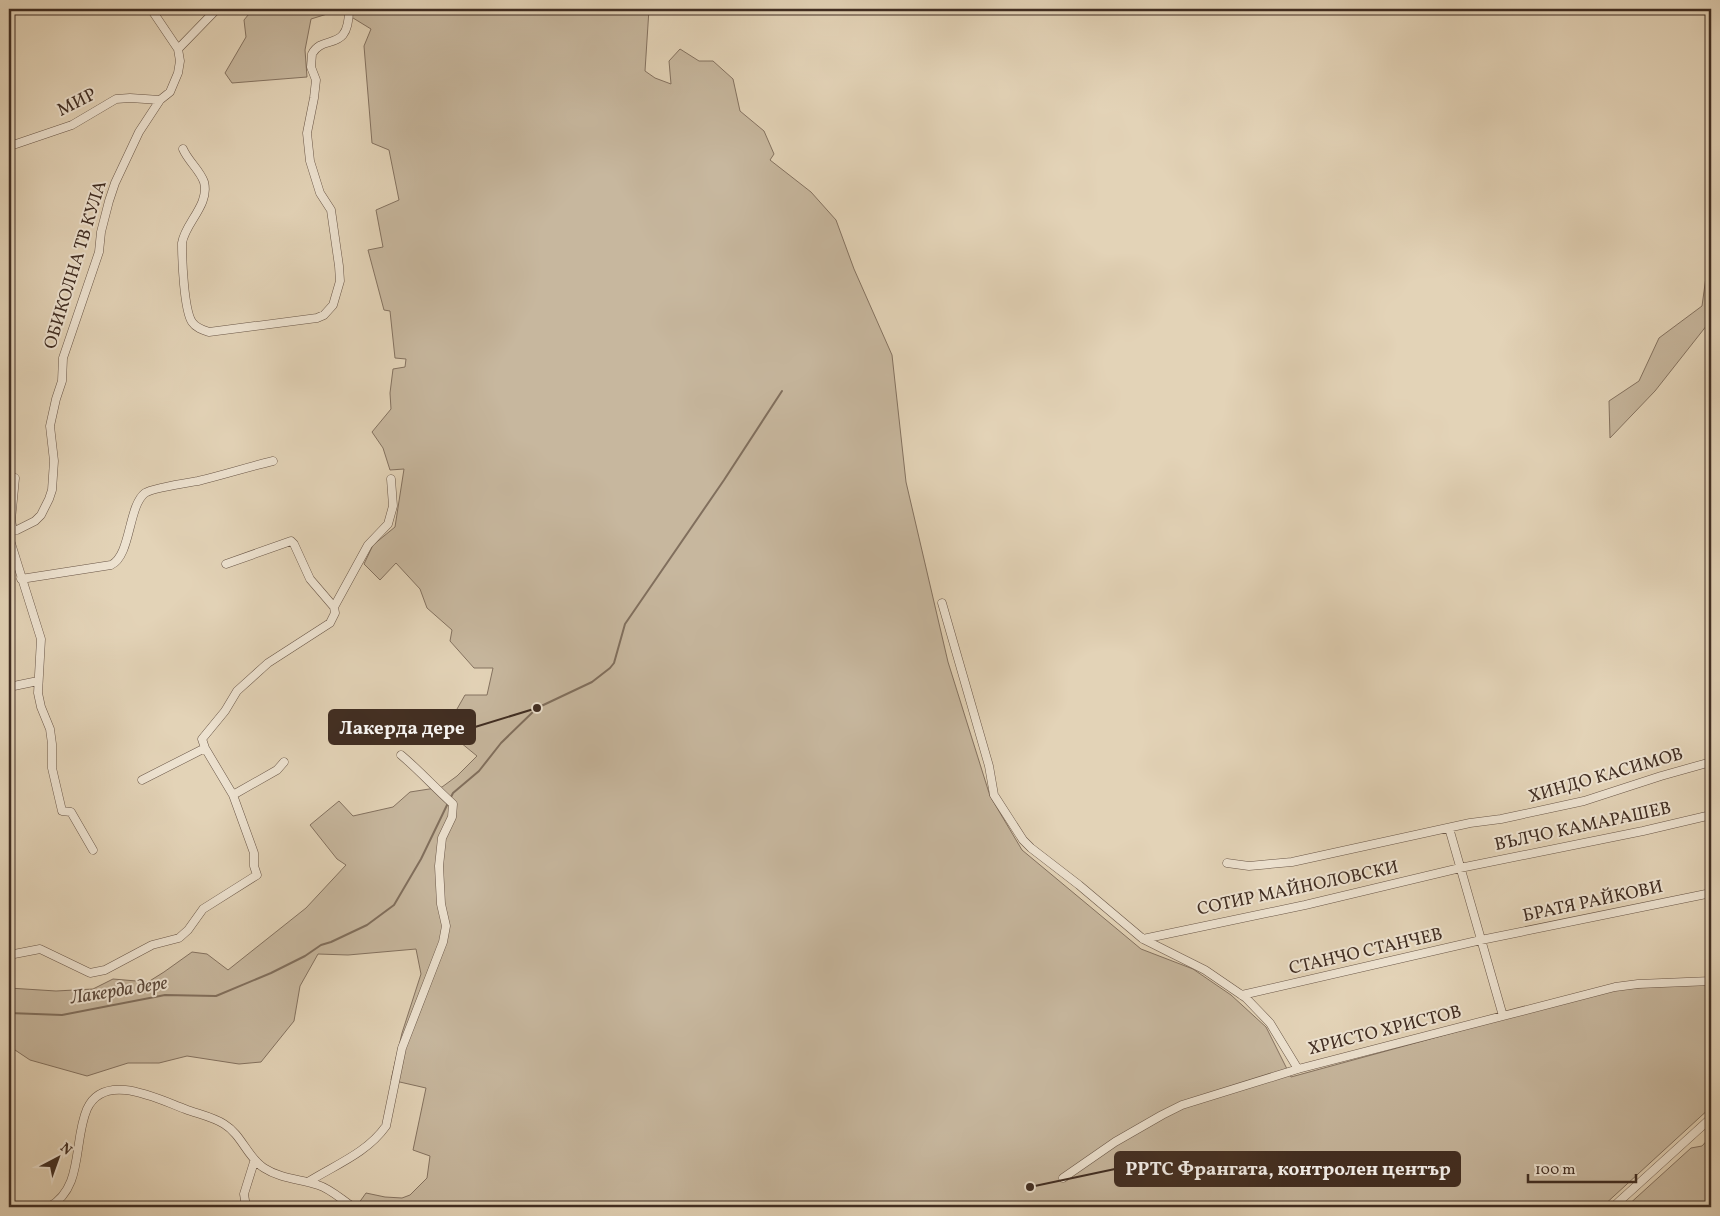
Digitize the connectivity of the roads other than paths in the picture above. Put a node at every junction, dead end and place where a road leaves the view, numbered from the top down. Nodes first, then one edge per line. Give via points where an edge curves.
1 (151, 9) edge
2 (215, 9) edge
3 (349, 9) edge
4 (178, 49) junction
5 (160, 100) junction
6 (9, 143) edge
7 (183, 149) dead end
8 (273, 461) dead end
9 (15, 478) dead end
10 (391, 479) dead end
11 (10, 533) edge
12 (226, 564) dead end
13 (21, 579) junction
14 (942, 603) dead end
15 (334, 607) junction
16 (38, 680) junction
17 (9, 687) edge
18 (205, 748) junction
19 (401, 755) dead end
20 (284, 762) dead end
21 (1711, 762) edge
22 (142, 780) dead end
23 (233, 795) junction
24 (1711, 815) edge
25 (1449, 828) junction
26 (93, 850) dead end
27 (1228, 862) dead end
28 (1460, 868) junction
29 (1711, 893) edge
30 (1143, 939) junction
31 (1481, 940) junction
32 (9, 955) edge
33 (1711, 981) edge
34 (1242, 995) junction
35 (1503, 1016) junction
36 (1298, 1069) junction
37 (1711, 1118) edge
38 (254, 1162) junction
39 (1063, 1178) dead end
40 (308, 1182) junction
41 (49, 1207) edge
42 (246, 1207) edge
43 (353, 1207) edge
44 (1613, 1207) edge

1 - 4 street
2 - 4 street
3 - 7 street via 349,19 341,38 320,45 312,54 311,67 316,80 307,133 310,161 320,193 331,210 340,281 333,305 324,315 209,332 191,320 187,308 182,243 205,189
4 - 5 street, ОБИКОЛНА ТВ КУЛА via 180,61 176,78 170,92
5 - 6 street, МИР via 116,99 72,125 16,144
5 - 11 street, ОБИКОЛНА ТВ КУЛА via 139,132 115,183 101,232 99,252 63,358 62,381 50,426 54,461 49,499 35,521
8 - 13 street via 147,492 139,500 119,559 110,565
9 - 11 street
10 - 15 street via 393,506 388,524 368,546
11 - 13 street
12 - 15 street via 290,541 310,579
13 - 16 street via 41,639
14 - 30 street, ХРИСТО ХРИСТОВ via 989,766 994,795 1031,848
15 - 18 street via 336,613 328,625 268,663 236,691 202,739
16 - 17 street
16 - 26 street via 39,700 50,729 52,768 62,811 71,812
18 - 22 street
18 - 23 street
19 - 40 street via 453,804 452,816 442,838 439,866 446,926 443,942 402,1048 386,1126 361,1152
20 - 23 street via 277,770
21 - 25 street, ХИНДО КАСИМОВ via 1584,801
23 - 32 street via 254,853 257,875 203,909 179,938 152,945 104,970 90,972 40,950
24 - 28 street, ВЪЛЧО КАМАРАШЕВ
25 - 27 street, ХИНДО КАСИМОВ via 1292,862 1249,866
25 - 28 street
28 - 30 street, СОТИР МАЙНОЛОВСКИ via 1305,906
28 - 31 street
29 - 31 street, БРАТЯ РАЙКОВИ
30 - 34 street, ХРИСТО ХРИСТОВ via 1205,970
31 - 34 street, СТАНЧО СТАНЧЕВ
31 - 35 street
33 - 35 street, ХРИСТО ХРИСТОВ via 1616,987
34 - 36 street, ХРИСТО ХРИСТОВ via 1270,1023
35 - 36 street, ХРИСТО ХРИСТОВ
36 - 39 street via 1175,1108 1115,1142
37 - 44 street
38 - 40 street via 280,1176
38 - 41 street via 224,1124 148,1094 107,1090 94,1098 88,1108 69,1188 57,1203
38 - 42 street via 244,1194
40 - 43 street via 326,1188

